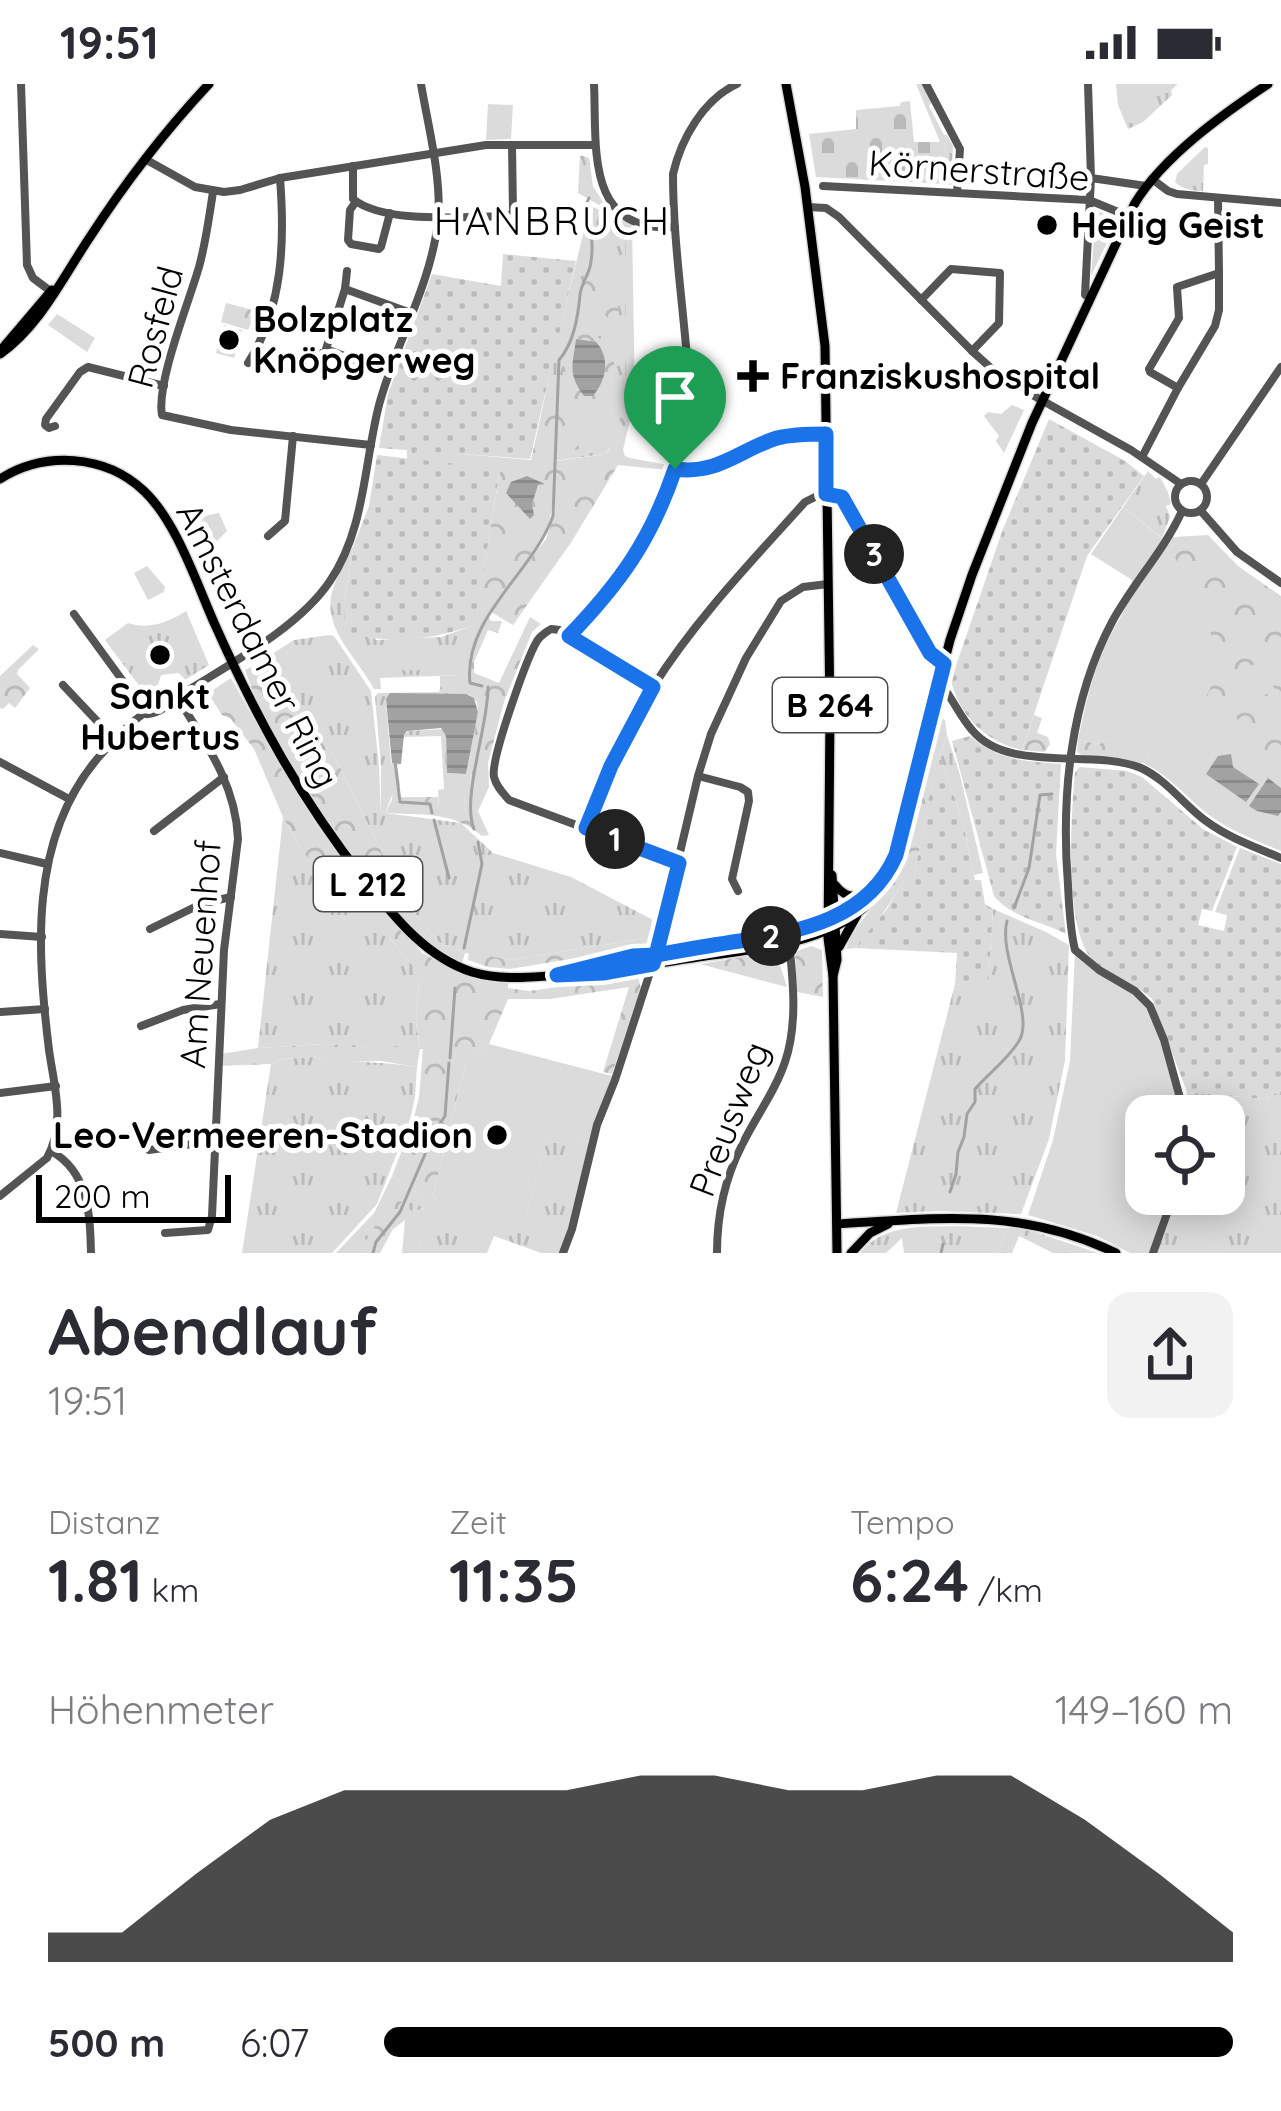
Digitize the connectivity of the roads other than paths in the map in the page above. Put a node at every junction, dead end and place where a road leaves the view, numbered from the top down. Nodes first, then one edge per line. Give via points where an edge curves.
1 (20, 84) edge
2 (209, 84) edge
3 (421, 84) edge
4 (594, 84) edge
5 (737, 84) edge
6 (787, 84) edge
7 (926, 84) edge
8 (1088, 84) edge
9 (1268, 84) edge
10 (595, 145) junction
11 (512, 146) junction
12 (432, 154) junction
13 (146, 159) junction
14 (353, 166) junction
15 (280, 178) junction
16 (1091, 178) junction
17 (1149, 183) junction
18 (823, 186) dead end
19 (213, 192) junction
20 (957, 192) junction
21 (1218, 198) junction
22 (1090, 200) junction
23 (355, 203) junction
24 (1281, 203) edge
25 (808, 207) junction
26 (390, 213) junction
27 (438, 216) junction
28 (1128, 216) junction
29 (675, 227) junction
30 (347, 271) dead end
31 (1219, 273) junction
32 (345, 289) junction
33 (53, 290) junction
34 (1090, 297) junction
35 (921, 301) junction
36 (411, 313) junction
37 (330, 351) junction
38 (972, 351) junction
39 (0, 353) edge
40 (306, 356) dead end
41 (248, 363) dead end
42 (1281, 368) edge
43 (389, 373) junction
44 (164, 386) junction
45 (1178, 388) junction
46 (1042, 400) junction
47 (55, 426) dead end
48 (826, 434) junction
49 (293, 436) junction
50 (370, 445) junction
51 (1142, 457) junction
52 (675, 469) junction
53 (0, 479) edge
54 (1181, 484) junction
55 (1201, 484) junction
56 (826, 494) junction
57 (1182, 511) junction
58 (1201, 511) junction
59 (268, 536) dead end
60 (1281, 583) edge
61 (828, 584) junction
62 (74, 614) dead end
63 (569, 636) junction
64 (232, 662) junction
65 (944, 664) junction
66 (64, 685) dead end
67 (653, 687) junction
68 (938, 688) junction
69 (177, 697) junction
70 (147, 714) junction
71 (114, 739) junction
72 (1071, 759) junction
73 (0, 762) edge
74 (698, 776) junction
75 (224, 777) junction
76 (70, 799) junction
77 (586, 828) junction
78 (154, 831) dead end
79 (0, 853) edge
80 (1281, 858) edge
81 (679, 863) junction
82 (47, 864) junction
83 (830, 866) junction
84 (882, 882) junction
85 (834, 884) junction
86 (737, 892) dead end
87 (231, 897) junction
88 (864, 907) junction
89 (832, 923) junction
90 (150, 929) dead end
91 (0, 934) edge
92 (42, 937) junction
93 (789, 938) junction
94 (836, 952) junction
95 (655, 959) junction
96 (833, 976) junction
97 (220, 1004) junction
98 (45, 1009) junction
99 (0, 1012) edge
100 (141, 1026) dead end
101 (56, 1086) junction
102 (0, 1094) edge
103 (1180, 1095) edge
104 (214, 1141) junction
105 (148, 1150) dead end
106 (51, 1151) junction
107 (0, 1196) edge
108 (1167, 1215) edge
109 (903, 1220) junction
110 (837, 1224) junction
111 (165, 1232) dead end
112 (91, 1253) edge
113 (563, 1253) edge
114 (717, 1253) edge
115 (837, 1253) edge
116 (851, 1253) edge
117 (1116, 1253) edge
118 (1153, 1253) edge

1 - 33 street via 27,265
2 - 13 main road
3 - 12 street
4 - 10 street
5 - 29 street via 708,104 676,159
6 - 25 main road, B 264
7 - 20 street via 960,149
8 - 16 street
9 - 17 main road
10 - 11 street
10 - 29 street via 598,178 618,211 651,227
11 - 12 street
11 - 27 street via 509,216
12 - 14 street
12 - 27 street
13 - 19 street
13 - 33 main road
14 - 15 street
14 - 23 street
15 - 19 street
15 - 41 street via 274,302
16 - 17 street
16 - 22 street
17 - 21 street
17 - 28 main road
18 - 20 street, Körnerstraße
19 - 44 street, Rosfeld
20 - 22 street, Körnerstraße
21 - 24 street
21 - 31 street
22 - 28 street, Körnerstraße
22 - 34 street
23 - 26 street
23 - 26 street via 351,244 379,249
25 - 35 street via 839,217
25 - 48 main road, B 264 via 824,319
26 - 27 street
27 - 36 street via 432,262
28 - 34 main road
29 - 52 street via 687,374
30 - 32 street
31 - 45 street via 1214,326
31 - 45 street via 1177,286 1179,318 1149,369
32 - 36 street
32 - 37 street
33 - 39 main road
34 - 46 main road
35 - 38 street
35 - 38 street via 951,269 1000,272 999,323
36 - 43 street
37 - 40 street
37 - 43 street
38 - 46 street
42 - 55 street
43 - 50 street
44 - 47 street via 88,367 46,419
44 - 49 street, Rosfeld via 159,410 167,418
45 - 51 street
46 - 51 street
46 - 65 main road
48 - 52 street via 773,440 711,468
48 - 56 main road, B 264
49 - 50 street, Rosfeld
49 - 59 street via 285,521
50 - 64 street via 360,510 334,576 296,618
51 - 54 street
52 - 63 street via 634,558
53 - 64 main road, Amsterdamer Ring / L 212 via 77,460 142,489 169,523
54 - 55 street
54 - 57 street via 1174,500
55 - 58 street
56 - 61 main road, B 264
56 - 65 street via 842,497 930,653
56 - 67 street via 805,502
57 - 58 street
57 - 72 street via 1106,637
58 - 60 street via 1237,552
61 - 74 street via 797,589 776,609 746,658
61 - 83 main road, B 264
62 - 70 street
63 - 67 street
63 - 77 street via 551,629 537,641 494,778 509,800
64 - 69 street
64 - 95 main road, Amsterdamer Ring / L 212 via 324,829 433,953 510,979 603,973
65 - 68 main road
66 - 71 street
67 - 77 street
68 - 72 street via 994,747
68 - 84 main road
69 - 70 street
69 - 75 street, Am Neuenhof
70 - 71 street
71 - 76 street
72 - 80 street via 1141,768 1223,832
72 - 103 street via 1065,851 1073,943 1150,1006
73 - 76 street
74 - 81 street
74 - 86 street via 748,792 732,879
75 - 78 street
75 - 87 street, Am Neuenhof via 237,822
76 - 82 street
77 - 81 street
79 - 82 street
81 - 95 street
82 - 92 street
83 - 85 main road, B 264
83 - 89 main road, B 264
84 - 85 main road via 854,897
84 - 88 main road
84 - 89 main road
85 - 89 main road, B 264
87 - 90 street
87 - 97 street, Am Neuenhof
88 - 89 main road
88 - 94 main road
89 - 93 main road, Amsterdamer Ring / L 212
89 - 94 main road, B 264
89 - 96 main road, B 264
91 - 92 street
92 - 98 street
93 - 95 main road, Amsterdamer Ring / L 212
93 - 114 street, Preusweg via 794,1019 787,1058 725,1185
94 - 96 main road, B 264
95 - 113 street
96 - 110 main road, B 264
97 - 100 street
97 - 104 street, Am Neuenhof
98 - 99 street
98 - 101 street
101 - 102 street
101 - 106 street
104 - 105 street
104 - 111 street, Am Neuenhof via 208,1230
106 - 107 street
106 - 112 street via 82,1185
108 - 118 street
109 - 110 main road
109 - 116 main road via 870,1233
109 - 117 main road via 1021,1221
110 - 115 main road, B 264

